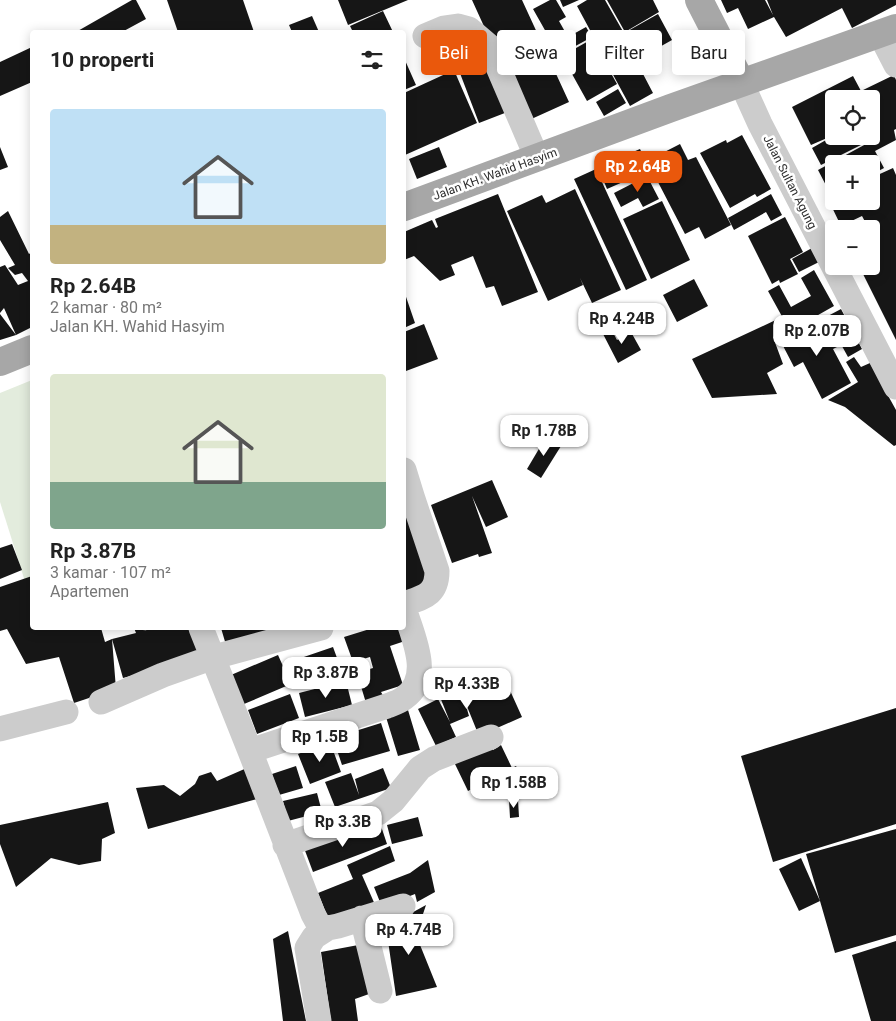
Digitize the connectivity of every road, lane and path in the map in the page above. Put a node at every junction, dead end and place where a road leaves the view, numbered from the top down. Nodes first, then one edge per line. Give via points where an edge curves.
1 (698, 0) edge
2 (440, 30) edge
3 (471, 30) edge
4 (888, 31) edge
5 (487, 44) edge
6 (896, 65) edge
7 (741, 82) junction
8 (537, 158) junction
9 (406, 206) edge
10 (30, 350) edge
11 (888, 354) edge
12 (0, 362) edge
13 (896, 387) edge
14 (406, 484) edge
15 (408, 498) edge
16 (406, 605) edge
17 (406, 613) edge
18 (202, 630) edge
19 (314, 630) edge
20 (214, 658) junction
21 (101, 702) dead end
22 (66, 712) dead end
23 (0, 729) edge
24 (491, 736) dead end
25 (250, 750) junction
26 (285, 845) junction
27 (403, 906) dead end
28 (362, 918) junction
29 (328, 928) junction
30 (380, 991) dead end
31 (319, 1021) edge

1 - 7 main road
2 - 3 street via 458,26
4 - 6 street
4 - 7 main road, Jalan KH. Wahid Hasyim
5 - 8 street
7 - 8 main road, Jalan KH. Wahid Hasyim
7 - 11 street, Jalan Sultan Agung via 760,124
8 - 9 main road, Jalan KH. Wahid Hasyim
10 - 12 main road
11 - 13 street, Jalan Sultan Agung
14 - 15 street
15 - 16 street via 437,571 437,581 432,591
17 - 25 street via 420,660 420,672 411,692 386,706
18 - 20 street
19 - 20 street
20 - 21 street via 163,675
20 - 25 street
22 - 23 street
24 - 26 street via 427,763 378,813
25 - 26 street
26 - 29 street via 313,914 319,925
27 - 28 street
28 - 29 street
28 - 30 street
29 - 31 street via 314,937 307,948

